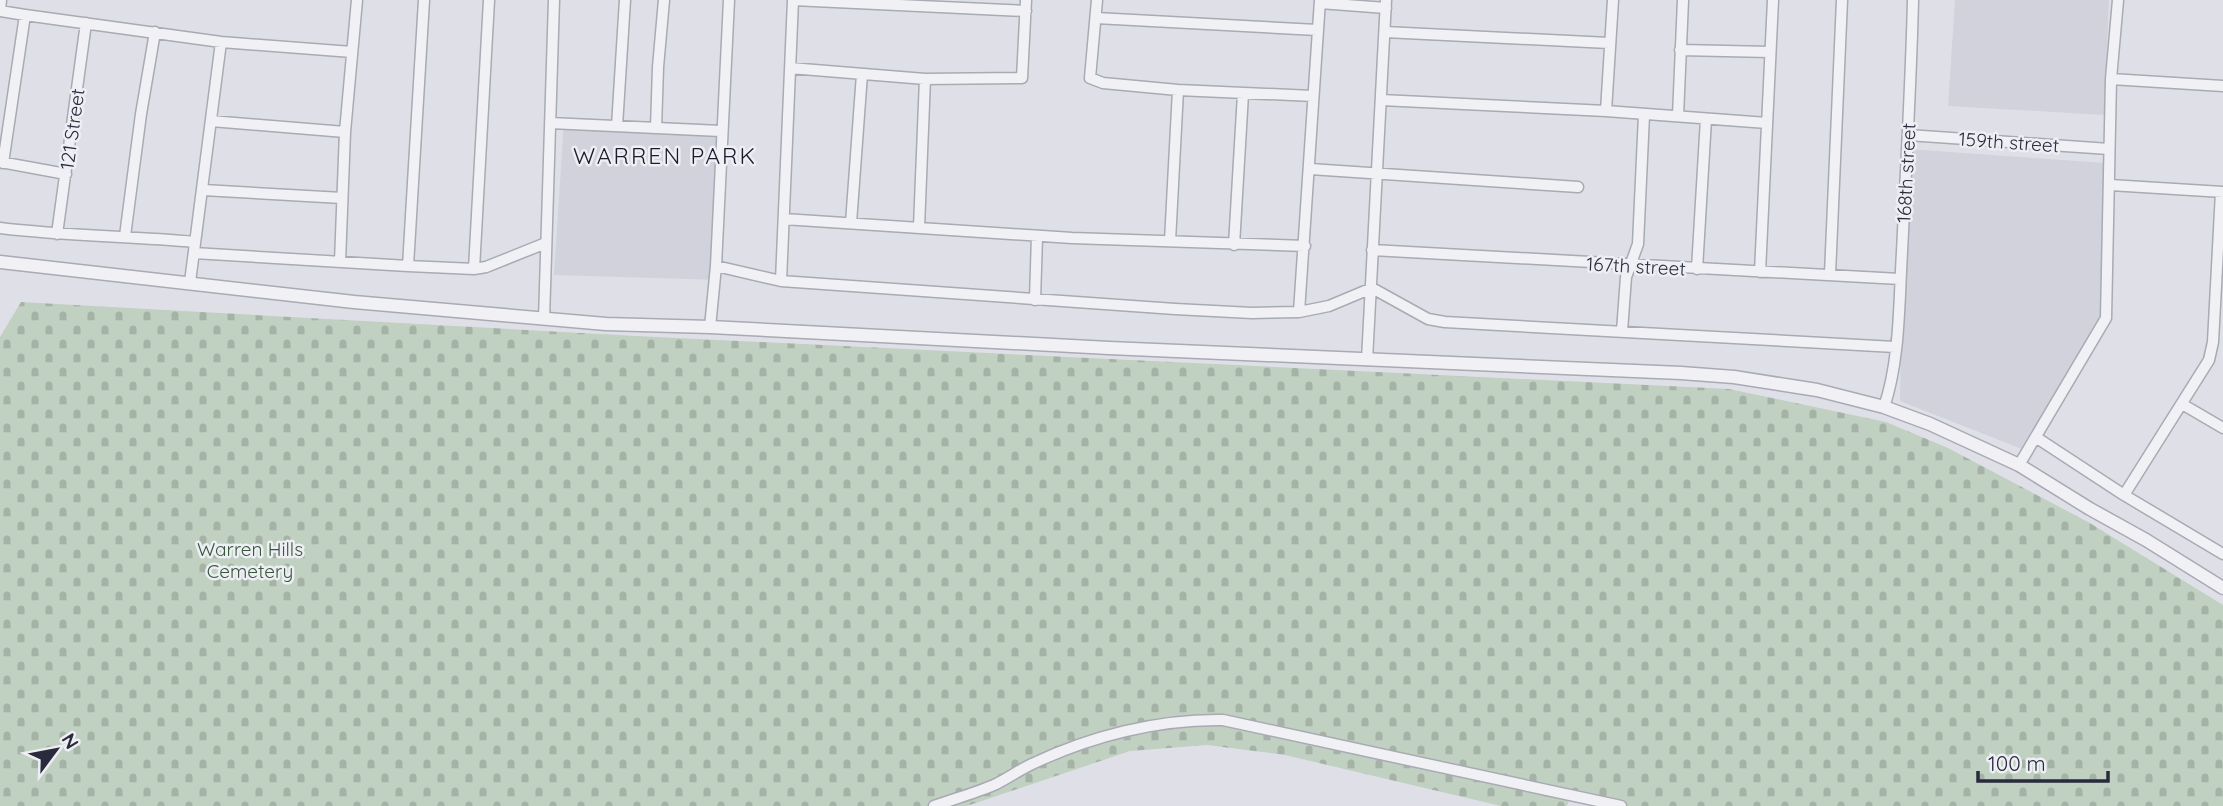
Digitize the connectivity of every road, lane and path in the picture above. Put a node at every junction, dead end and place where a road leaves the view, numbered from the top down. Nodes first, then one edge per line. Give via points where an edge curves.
1 (1, 0) edge
2 (357, 0) edge
3 (424, 0) edge
4 (489, 0) edge
5 (554, 0) edge
6 (625, 0) edge
7 (664, 0) edge
8 (729, 0) edge
9 (793, 0) edge
10 (1097, 0) edge
11 (1613, 0) edge
12 (1683, 0) edge
13 (1773, 0) edge
14 (1842, 0) edge
15 (1913, 0) edge
16 (2118, 0) edge
17 (1320, 2) edge
18 (1386, 4) edge
19 (1026, 6) edge
20 (0, 11) edge
21 (24, 15) junction
22 (1096, 18) junction
23 (86, 23) junction
24 (1317, 30) junction
25 (155, 32) junction
26 (1385, 32) junction
27 (221, 42) junction
28 (1609, 43) junction
29 (1680, 50) junction
30 (352, 52) junction
31 (1770, 52) junction
32 (790, 68) junction
33 (862, 74) junction
34 (925, 79) junction
35 (2111, 79) junction
36 (2223, 86) edge
37 (1178, 90) junction
38 (1243, 93) junction
39 (1313, 96) junction
40 (1381, 100) junction
41 (1606, 111) junction
42 (1643, 115) junction
43 (1678, 116) junction
44 (1706, 119) junction
45 (211, 121) junction
46 (550, 123) junction
47 (1767, 123) junction
48 (617, 126) junction
49 (656, 128) junction
50 (721, 131) junction
51 (345, 132) junction
52 (1908, 135) junction
53 (2109, 149) junction
54 (1, 162) edge
55 (1310, 169) junction
56 (66, 174) junction
57 (1376, 174) junction
58 (2110, 186) junction
59 (1578, 187) dead end
60 (203, 190) junction
61 (2222, 191) edge
62 (342, 198) junction
63 (784, 219) junction
64 (851, 223) junction
65 (919, 227) junction
66 (0, 228) edge
67 (57, 234) junction
68 (125, 236) junction
69 (1037, 236) junction
70 (1170, 241) junction
71 (547, 243) junction
72 (1234, 245) junction
73 (1305, 246) junction
74 (195, 247) junction
75 (1372, 250) junction
76 (0, 262) edge
77 (340, 262) junction
78 (1631, 265) junction
79 (408, 266) junction
80 (716, 266) junction
81 (474, 269) junction
82 (1697, 269) junction
83 (1760, 272) junction
84 (1830, 274) junction
85 (1900, 279) junction
86 (781, 281) junction
87 (190, 282) junction
88 (1372, 288) junction
89 (2218, 298) edge
90 (1035, 300) junction
91 (1299, 312) junction
92 (544, 319) junction
93 (710, 327) junction
94 (1622, 331) junction
95 (1895, 347) junction
96 (1367, 360) junction
97 (2182, 404) junction
98 (1884, 407) junction
99 (2223, 428) edge
100 (2036, 438) junction
101 (2019, 465) junction
102 (2124, 495) junction
103 (2223, 554) edge
104 (2223, 588) edge
105 (934, 806) edge
106 (1621, 806) edge

1 - 20 street
2 - 30 street
3 - 79 street
4 - 81 street
5 - 46 street
6 - 48 street
7 - 49 street
8 - 50 street
9 - 19 street
9 - 32 street
10 - 22 street
11 - 28 street
12 - 29 street
13 - 31 street
14 - 84 street
15 - 52 street, 168th street
16 - 35 street
17 - 18 street
17 - 24 street
18 - 26 street
19 - 34 street via 1022,78
20 - 21 street
21 - 23 street
21 - 54 street
22 - 24 street
22 - 37 street via 1090,78
23 - 25 street
23 - 56 street, 121 Street
24 - 39 street
25 - 27 street
25 - 68 street
26 - 28 street
26 - 40 street
27 - 30 street
27 - 45 street
28 - 41 street
29 - 31 street
29 - 43 street
30 - 51 street
31 - 47 street
32 - 33 street
32 - 63 street
33 - 34 street
33 - 64 street
34 - 65 street
35 - 36 street
35 - 53 street
37 - 38 street
37 - 70 street
38 - 39 street
38 - 72 street
39 - 55 street
40 - 41 street
40 - 57 street
41 - 42 street
42 - 43 street
42 - 78 street via 1638,244
43 - 44 street
44 - 47 street
44 - 82 street
45 - 51 street
45 - 60 street
46 - 48 street
46 - 71 street
47 - 83 street
48 - 49 street
49 - 50 street
50 - 80 street
51 - 62 street
52 - 53 street, 159th street
52 - 85 street, 168th street
53 - 58 street
54 - 56 street
55 - 57 street
55 - 73 street
56 - 67 street, 121 Street
57 - 59 street
57 - 75 street
58 - 61 street
58 - 100 street via 2106,318
60 - 62 street
60 - 74 street
61 - 89 street
62 - 77 street
63 - 64 street
63 - 86 street
64 - 65 street
65 - 69 street
66 - 67 street
67 - 68 street
68 - 74 street
69 - 70 street
69 - 90 street
70 - 72 street
71 - 81 street
71 - 92 street
72 - 73 street
73 - 91 street
74 - 77 street
74 - 87 street
75 - 78 street, 167th street
75 - 88 street
76 - 87 street
77 - 79 street
78 - 82 street, 167th street
78 - 94 street
79 - 81 street
80 - 86 street
80 - 93 street
82 - 83 street, 167th street
83 - 84 street, 167th street
84 - 85 street, 167th street
85 - 95 street, 168th street
86 - 90 street
87 - 92 street
88 - 91 street via 1329,306
88 - 94 street via 1435,321
88 - 96 street
89 - 97 street via 2209,360
90 - 91 street
92 - 93 street
93 - 96 street
94 - 95 street
95 - 98 street, 168th street
96 - 98 street via 1718,375 1804,388
97 - 99 street
97 - 102 street
98 - 101 street
100 - 101 street
100 - 102 street
101 - 104 street
102 - 103 street
105 - 106 street via 1096,740 1193,719 1235,722

